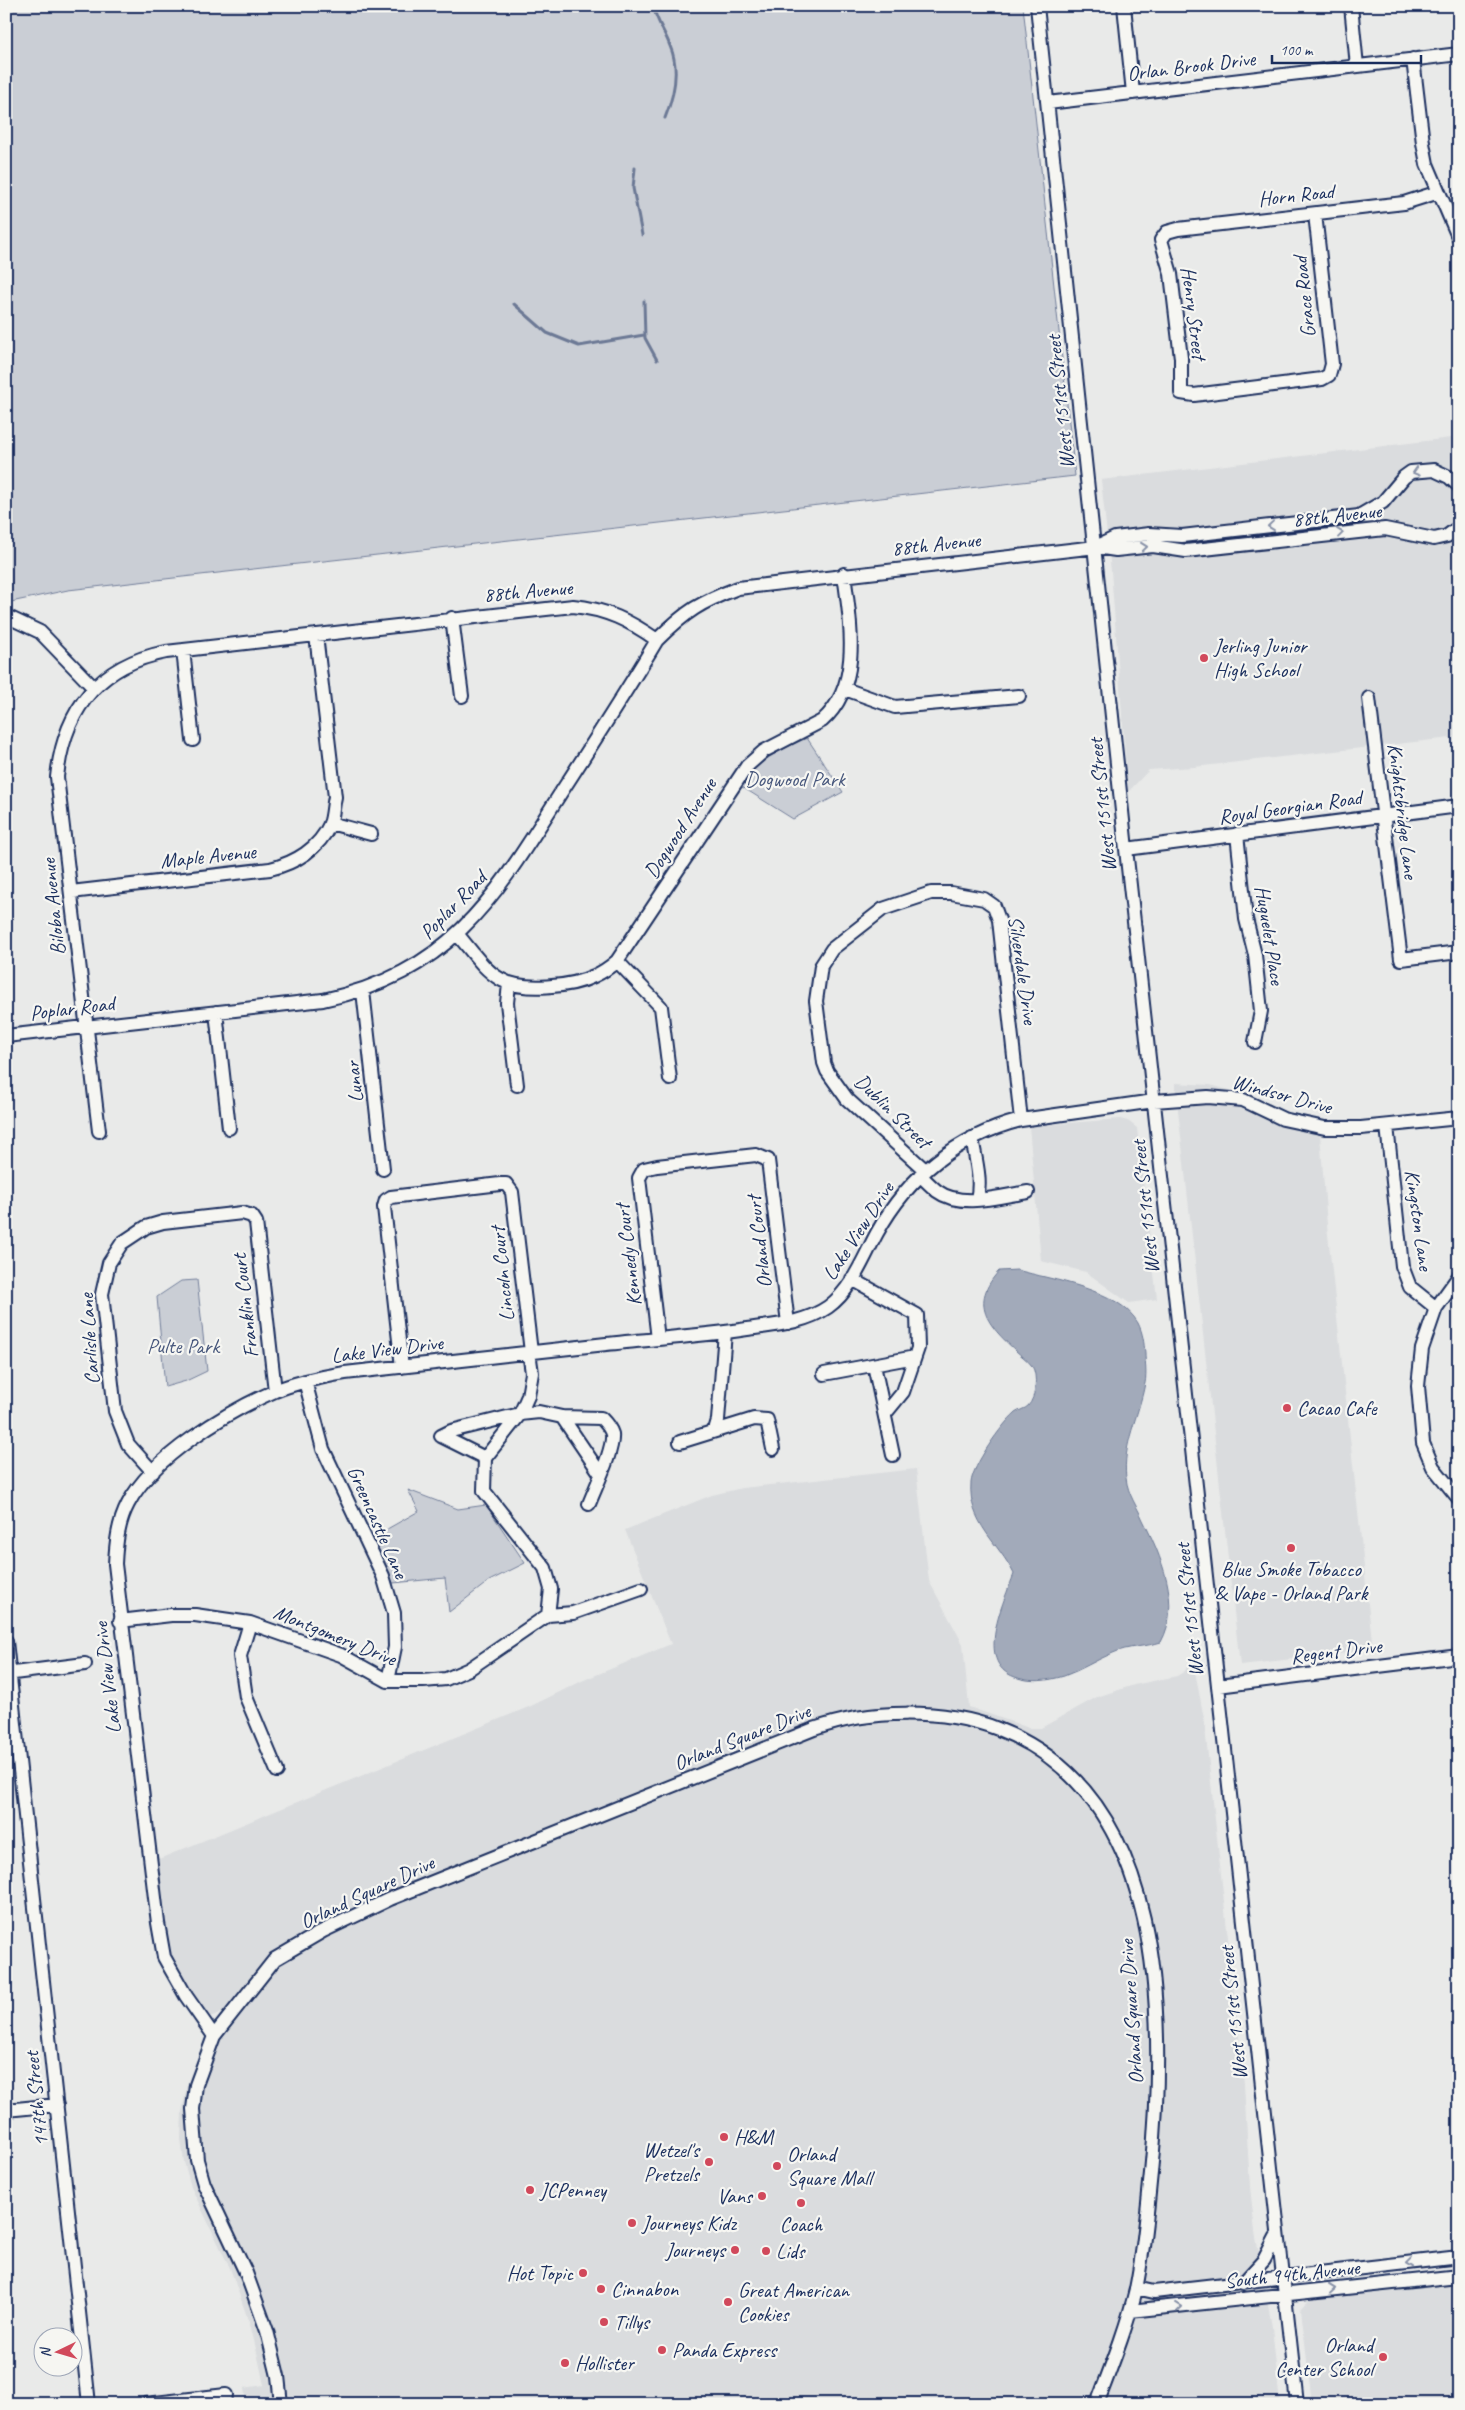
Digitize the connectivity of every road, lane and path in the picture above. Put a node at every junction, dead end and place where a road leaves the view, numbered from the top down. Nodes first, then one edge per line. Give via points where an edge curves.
1 (1037, 6) edge
2 (1124, 6) edge
3 (1351, 6) edge
4 (1459, 54) edge
5 (1413, 59) junction
6 (1357, 66) junction
7 (1133, 93) junction
8 (1048, 103) junction
9 (1439, 192) junction
10 (1315, 214) junction
11 (1456, 223) edge
12 (1161, 240) joint
13 (1459, 240) edge
14 (1181, 393) joint
15 (1459, 486) edge
16 (1459, 527) edge
17 (1096, 547) junction
18 (844, 574) junction
19 (6, 616) edge
20 (452, 618) junction
21 (316, 635) junction
22 (657, 640) junction
23 (183, 650) junction
24 (94, 688) junction
25 (845, 689) junction
26 (462, 696) dead end
27 (1019, 696) dead end
28 (1369, 698) dead end
29 (193, 740) dead end
30 (1459, 806) edge
31 (1384, 814) junction
32 (330, 823) junction
33 (371, 834) dead end
34 (1237, 834) junction
35 (1126, 849) junction
36 (71, 892) junction
37 (864, 924) joint
38 (458, 935) junction
39 (1459, 952) edge
40 (617, 961) junction
41 (509, 984) junction
42 (363, 991) junction
43 (216, 1012) junction
44 (86, 1026) junction
45 (6, 1036) edge
46 (1255, 1042) dead end
47 (670, 1078) dead end
48 (517, 1085) dead end
49 (1154, 1101) junction
50 (1459, 1118) edge
51 (1021, 1120) junction
52 (1387, 1126) junction
53 (229, 1128) dead end
54 (99, 1131) dead end
55 (972, 1138) junction
56 (765, 1157) joint
57 (384, 1169) dead end
58 (923, 1172) junction
59 (1028, 1192) dead end
60 (977, 1199) junction
61 (252, 1216) joint
62 (1459, 1276) edge
63 (852, 1279) junction
64 (1436, 1308) junction
65 (788, 1323) junction
66 (725, 1332) junction
67 (658, 1339) junction
68 (530, 1352) junction
69 (915, 1358) junction
70 (874, 1365) junction
71 (402, 1367) junction
72 (824, 1374) dead end
73 (305, 1381) junction
74 (275, 1391) junction
75 (520, 1414) junction
76 (885, 1414) junction
77 (562, 1417) junction
78 (715, 1430) junction
79 (680, 1442) dead end
80 (773, 1449) dead end
81 (894, 1455) dead end
82 (485, 1458) junction
83 (153, 1472) junction
84 (600, 1473) junction
85 (1459, 1499) edge
86 (589, 1504) dead end
87 (641, 1589) dead end
88 (548, 1614) junction
89 (120, 1622) junction
90 (250, 1623) junction
91 (6, 1641) edge
92 (1459, 1656) edge
93 (85, 1664) dead end
94 (8, 1674) edge
95 (388, 1681) junction
96 (1218, 1686) junction
97 (278, 1771) dead end
98 (214, 2036) junction
99 (57, 2105) junction
100 (6, 2110) edge
101 (1277, 2234) junction
102 (1459, 2257) edge
103 (1459, 2276) edge
104 (1282, 2278) junction
105 (1243, 2283) junction
106 (1136, 2288) junction
107 (1284, 2295) junction
108 (1130, 2311) junction
109 (226, 2395) dead end
110 (89, 2404) edge
111 (146, 2404) edge
112 (281, 2404) edge
113 (1097, 2404) edge
114 (1297, 2404) edge

1 - 8 street, West 151st Street
2 - 7 street
3 - 6 street
4 - 5 street, Orlan Brook Drive
5 - 6 street, Orlan Brook Drive
5 - 9 street via 1427,164
6 - 7 street, Orlan Brook Drive
7 - 8 street, Orlan Brook Drive
8 - 17 street, West 151st Street
9 - 10 street, Horn Road via 1404,203
9 - 11 street
10 - 12 street, Horn Road via 1178,229 1167,232
10 - 14 street, Grace Road via 1332,364 1329,375 1322,379 1194,395
11 - 13 street
12 - 14 street, Henry Street via 1172,274 1181,358
15 -> 17 street, 88th Avenue via 1442,473 1419,470 1404,477 1376,508 1360,516 1182,536 1149,534 1115,538
17 -> 16 street, 88th Avenue via 1116,550 1153,546 1186,551 1385,529 1434,538 1447,536
17 - 18 street, 88th Avenue
17 - 35 street, West 151st Street
18 - 22 street, 88th Avenue via 738,588 709,599 682,615
18 - 25 street, Dogwood Avenue via 852,641
19 - 24 street via 40,632
20 - 21 street, 88th Avenue
20 - 22 street, 88th Avenue via 580,606 626,620
20 - 26 street
21 - 23 street, 88th Avenue
21 - 32 street, Maple Avenue via 334,783
22 - 38 street, Poplar Road via 512,870
23 - 24 street, 88th Avenue via 140,659 116,671
23 - 29 street
24 - 36 street, Biloba Avenue via 75,713 58,764 58,792
25 - 27 street via 895,706
25 - 40 street, Dogwood Avenue via 822,722 764,751 742,773
28 - 31 street, Knightsbridge Lane
30 - 31 street, Royal Georgian Road
31 - 34 street, Royal Georgian Road
31 - 39 street, Knightsbridge Lane via 1401,959
32 - 33 street
32 - 36 street, Maple Avenue via 306,854 270,870
34 - 35 street, Royal Georgian Road
34 - 46 street, Huguelet Place via 1246,919 1255,955 1261,1011
35 - 49 street, West 151st Street
36 - 44 street, Biloba Avenue
37 - 51 street, Silverdale Drive via 883,909 931,893 977,896 994,906 999,920
37 - 58 street, Dublin Street via 832,949 821,966 816,1001 824,1063 842,1094
38 - 41 street, Dogwood Avenue via 491,973
38 - 42 street, Poplar Road via 410,970
40 - 41 street, Dogwood Avenue via 594,976 578,981 535,987
40 - 47 street via 661,1008
41 - 48 street via 507,1002
42 - 43 street, Poplar Road via 323,1000
42 - 57 street, Lunar
43 - 44 street, Poplar Road
43 - 53 street
44 - 45 street, Poplar Road
44 - 54 street, Biloba Avenue
49 - 51 street, Lake View Drive
49 - 52 street, Windsor Drive via 1208,1097 1243,1100 1305,1124 1340,1129
49 - 96 street, West 151st Street
50 - 52 street, Windsor Drive
51 - 55 street, Lake View Drive
52 - 64 street, Kingston Lane via 1402,1266 1410,1287
55 - 58 street, Lake View Drive
55 - 60 street via 977,1164
56 - 65 street, Orland Court via 770,1166
56 - 67 street, Kennedy Court via 756,1154 644,1169 639,1178
58 - 60 street, Dublin Street via 938,1192
58 - 63 street, Lake View Drive via 891,1211
59 - 60 street, Dublin Street
61 - 74 street, Franklin Court via 256,1222
61 - 83 street, Carlisle Lane via 242,1213 146,1227 122,1243 109,1263 102,1294 115,1411 128,1444
62 - 64 street
63 - 65 street, Lake View Drive via 828,1307
63 - 69 street via 917,1316 918,1348
64 - 85 street via 1422,1349 1418,1386 1423,1443 1432,1467
65 - 66 street, Lake View Drive
66 - 67 street, Lake View Drive
66 - 78 street
67 - 68 street, Lake View Drive
68 - 71 street, Lake View Drive
68 - 71 street, Lincoln Court via 512,1192 506,1184 408,1194 391,1197 384,1207
68 - 75 street via 532,1381
69 - 70 street
69 - 76 street via 903,1392
70 - 72 street
70 - 76 street
71 - 73 street, Lake View Drive
73 - 74 street, Lake View Drive
73 - 95 street, Greencastle Lane via 324,1449 383,1576 394,1613 394,1647
74 - 83 street, Lake View Drive via 205,1429
75 - 77 street via 539,1412
75 - 82 street
75 - 82 street via 441,1436
76 - 81 street
77 - 84 street
77 - 84 street via 601,1418 608,1425 611,1442
78 - 79 street
78 - 80 street via 754,1419 767,1420
82 - 88 street via 484,1491 545,1568 552,1589
83 - 89 street, Lake View Drive via 128,1504 118,1531 115,1564
84 - 86 street
87 - 88 street via 573,1613
88 - 95 street, Montgomery Drive via 469,1669 446,1679
89 - 90 street, Montgomery Drive via 195,1615
89 - 98 street, Lake View Drive via 164,1957
90 - 95 street, Montgomery Drive via 341,1655
90 - 97 street via 240,1656 246,1697
91 - 94 street, 147th Street
92 - 96 street, Regent Drive
93 - 94 street
94 - 99 street, 147th Street
96 - 101 street, West 151st Street
98 - 106 street, Orland Square Drive via 275,1959 323,1931 390,1899 823,1726 871,1716 926,1714 965,1719 1034,1746 1076,1779 1109,1823 1136,1888 1152,1971 1157,2100 1146,2233
98 - 112 street, Orland Square Drive via 196,2085 193,2109 197,2160 204,2184 246,2273 268,2331
99 - 100 street
99 - 110 street, 147th Street
101 - 104 street, West 151st Street
101 - 105 street via 1264,2260
102 -> 104 street, South 94th Avenue
107 -> 103 street, South 94th Avenue
104 - 105 street, South 94th Avenue
104 - 107 street, West 151st Street
105 - 106 street, South 94th Avenue via 1154,2292
106 - 108 street, Orland Square Drive
108 -> 107 street, South 94th Avenue
107 - 114 street, West 151st Street
108 - 113 street, Orland Square Drive
109 - 111 street

